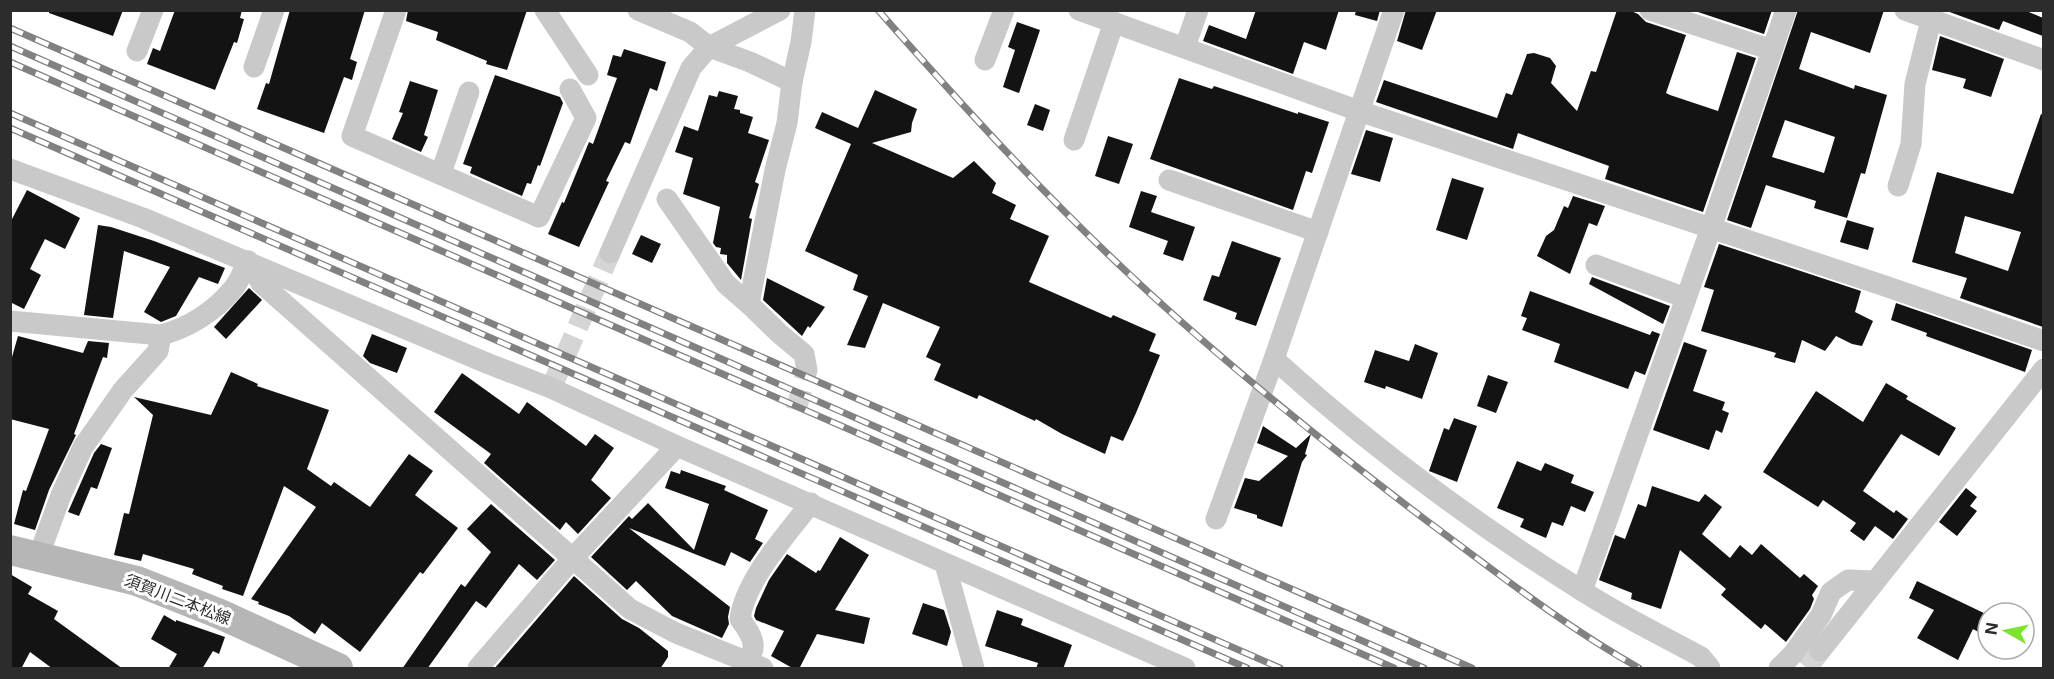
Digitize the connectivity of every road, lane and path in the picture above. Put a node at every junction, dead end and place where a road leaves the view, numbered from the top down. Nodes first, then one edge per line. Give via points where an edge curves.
1 (153, 10) edge
2 (274, 10) edge
3 (396, 10) edge
4 (545, 10) edge
5 (638, 10) edge
6 (780, 10) edge
7 (805, 10) edge
8 (1004, 10) edge
9 (1079, 10) edge
10 (1198, 10) edge
11 (1394, 10) edge
12 (1650, 10) edge
13 (1786, 10) edge
14 (1905, 10) edge
15 (1675, 15) edge
16 (1931, 20) junction
17 (1114, 22) junction
18 (709, 46) junction
19 (1185, 47) junction
20 (1772, 50) junction
21 (137, 51) dead end
22 (985, 60) dead end
23 (2043, 60) edge
24 (254, 68) dead end
25 (588, 75) dead end
26 (792, 82) junction
27 (570, 89) dead end
28 (469, 92) dead end
29 (1359, 111) junction
30 (1074, 140) dead end
31 (10, 170) edge
32 (441, 173) junction
33 (1168, 180) dead end
34 (1898, 186) dead end
35 (667, 199) dead end
36 (1711, 228) junction
37 (1318, 232) junction
38 (610, 253) tunnel mouth
39 (248, 261) junction
40 (1596, 265) dead end
41 (1686, 298) junction
42 (749, 304) junction
43 (10, 321) edge
44 (161, 335) junction
45 (2043, 341) edge
46 (1274, 359) junction
47 (2043, 369) edge
48 (807, 370) tunnel mouth
49 (677, 446) junction
50 (811, 503) junction
51 (1216, 519) dead end
52 (25, 553) edge
53 (572, 559) junction
54 (945, 564) junction
55 (1874, 580) junction
56 (1582, 591) junction
57 (1820, 651) tunnel mouth
58 (751, 667) edge
59 (1175, 667) edge
60 (338, 669) edge
61 (478, 669) edge
62 (974, 669) edge
63 (1710, 669) edge
64 (1779, 669) edge

1 - 21 street
2 - 24 street
3 - 32 street via 352,136
4 - 25 street
5 - 18 street via 690,32
6 - 18 street
7 - 26 street
8 - 22 street
9 - 17 street
10 - 19 street
11 - 29 street
12 - 15 street
13 - 20 street
14 - 16 street
15 - 20 street
16 - 23 street
16 - 34 street via 1915,84 1911,144
17 - 19 street
17 - 30 street
18 - 26 street
18 - 38 street via 691,68
19 - 29 street
20 - 36 street
26 - 42 street
27 - 32 street via 586,118 538,217
28 - 32 street
29 - 36 street
29 - 37 street
31 - 39 street
33 - 37 street
35 - 42 street via 726,284
36 - 41 street
36 - 45 street
37 - 46 street
39 - 44 street via 233,290 201,318 181,330
39 - 49 street via 489,364 552,386
39 - 53 street via 261,283
40 - 41 street
41 - 56 street
42 - 48 street via 804,354
43 - 44 street
44 - 52 street via 158,351 123,390 83,447 61,495
46 - 51 street
46 - 56 street via 1329,409 1419,480
47 - 55 street
49 - 50 street
49 - 53 street
50 - 54 street
50 - 58 street via 767,560 742,605 740,619 751,633 755,647
52 - 60 main road, 須賀川二本松線 via 137,581 220,614
53 - 58 street via 630,609
53 - 61 street
54 - 59 street
54 - 62 street
55 - 57 street
55 - 64 street via 1848,580 1831,592 1821,615
56 - 63 street via 1701,657

